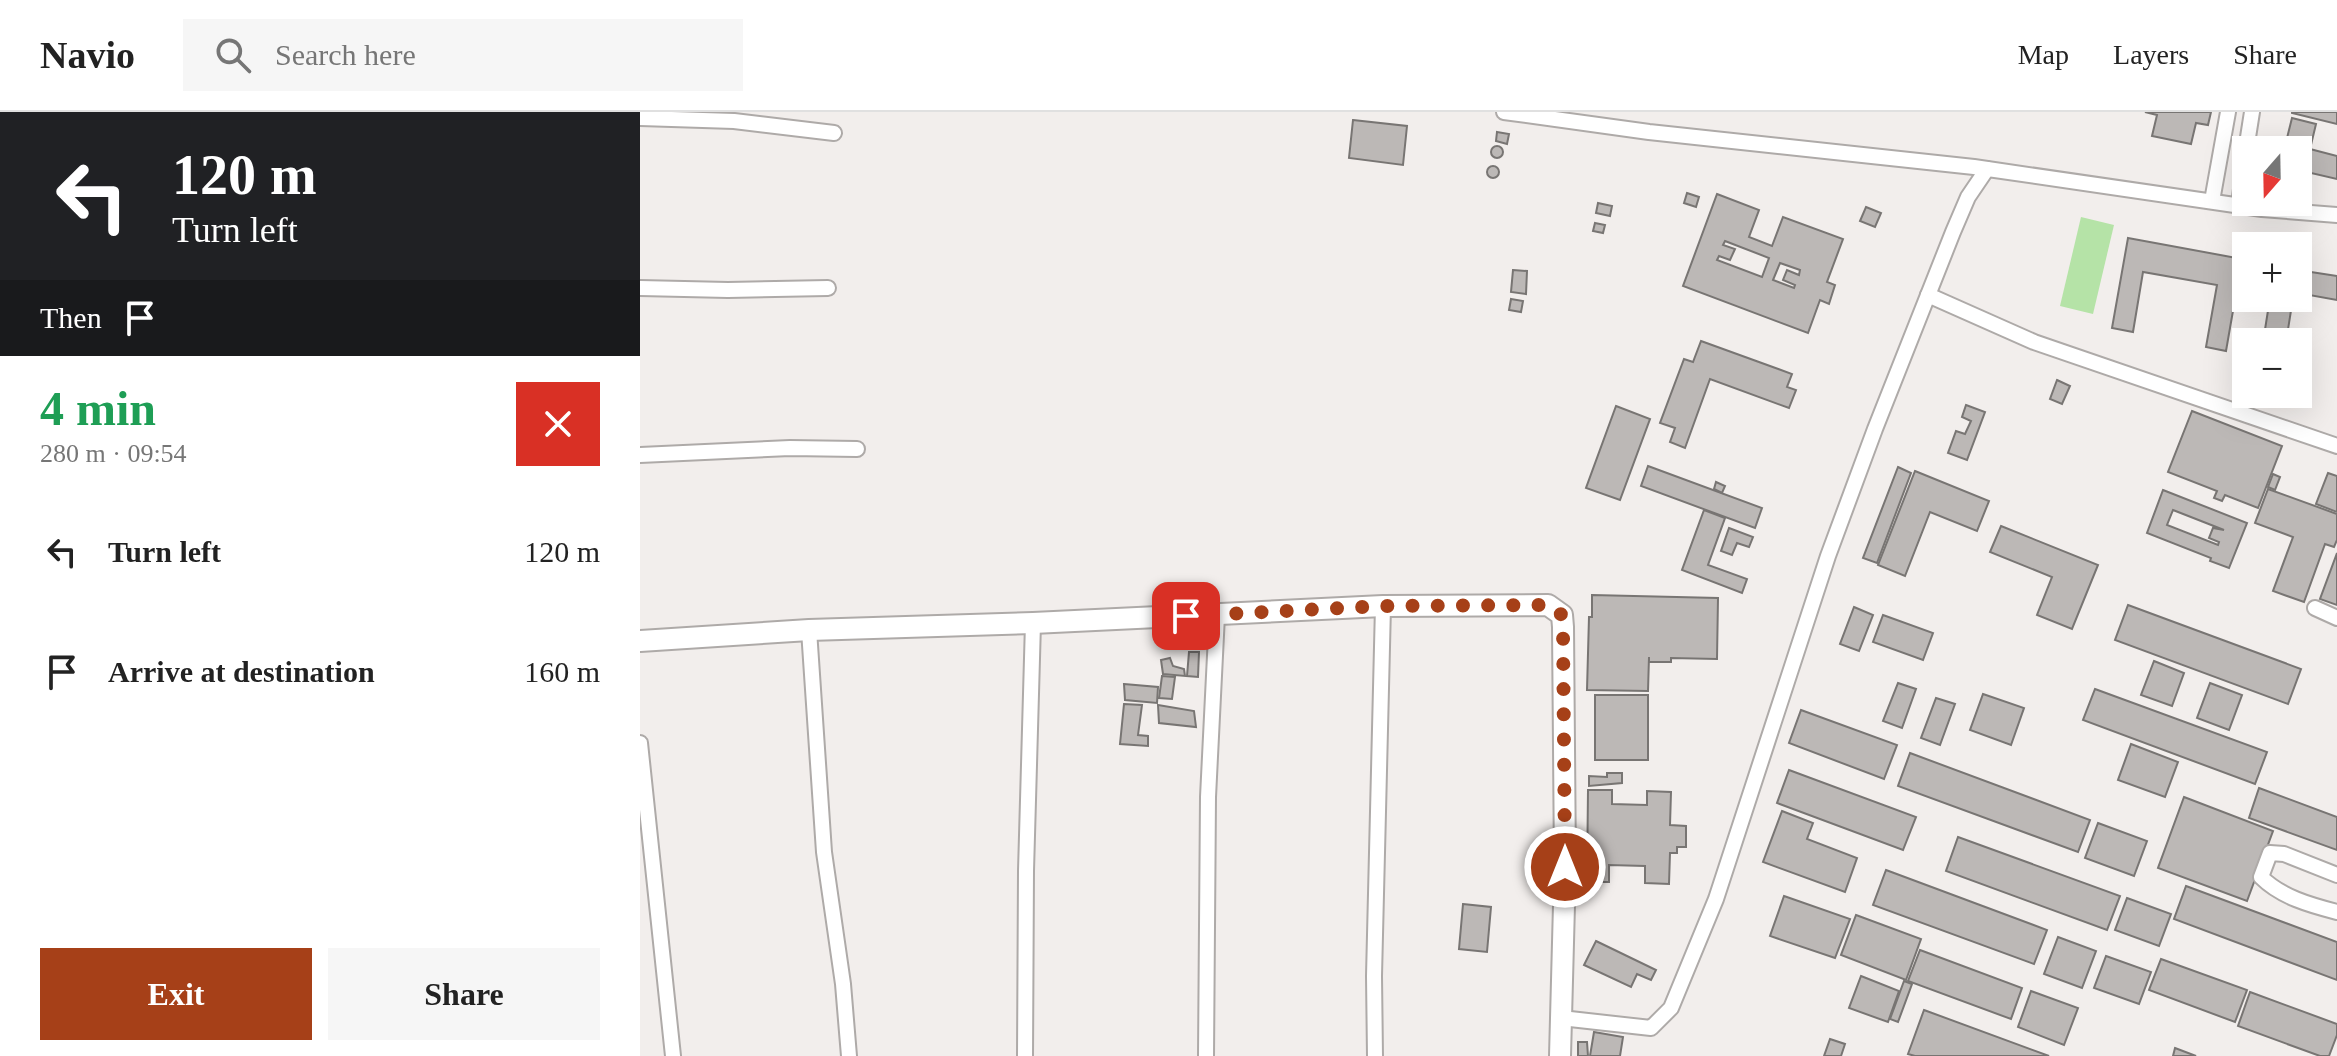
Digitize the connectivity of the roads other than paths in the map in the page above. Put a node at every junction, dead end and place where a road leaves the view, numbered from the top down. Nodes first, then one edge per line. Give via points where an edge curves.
1 (1504, 112) edge
2 (2228, 112) edge
3 (2252, 112) edge
4 (640, 118) edge
5 (834, 133) dead end
6 (2248, 136) edge
7 (1987, 169) junction
8 (2212, 201) junction
9 (2232, 204) edge
10 (2312, 212) edge
11 (2337, 215) edge
12 (640, 288) edge
13 (828, 288) dead end
14 (1928, 295) junction
15 (2337, 446) edge
16 (857, 449) dead end
17 (640, 455) edge
18 (1383, 606) junction
19 (2315, 608) dead end
20 (1217, 615) junction
21 (2337, 618) edge
22 (1033, 623) junction
23 (809, 630) junction
24 (640, 641) edge
25 (640, 743) edge
26 (2337, 875) edge
27 (2337, 912) edge
28 (1561, 1018) junction
29 (673, 1056) edge
30 (849, 1056) edge
31 (1025, 1056) edge
32 (1206, 1056) edge
33 (1375, 1056) edge
34 (1560, 1056) edge

1 - 7 street
2 - 8 street
3 - 6 street
4 - 5 street via 734,121
7 - 8 street
7 - 14 street via 1968,197
8 - 9 street
10 - 11 street
12 - 13 street
14 - 15 street via 2034,342
14 - 28 street via 1828,556 1716,899 1671,1008 1651,1028
16 - 17 street
18 - 20 main road
18 - 28 main road via 1548,605 1562,615
18 - 33 street
19 - 21 street
20 - 22 main road
20 - 32 street via 1208,797
22 - 23 main road
22 - 31 street
23 - 24 main road
23 - 30 street via 824,852
25 - 29 street
26 - 27 street via 2270,853 2261,877 2279,891
28 - 34 main road

